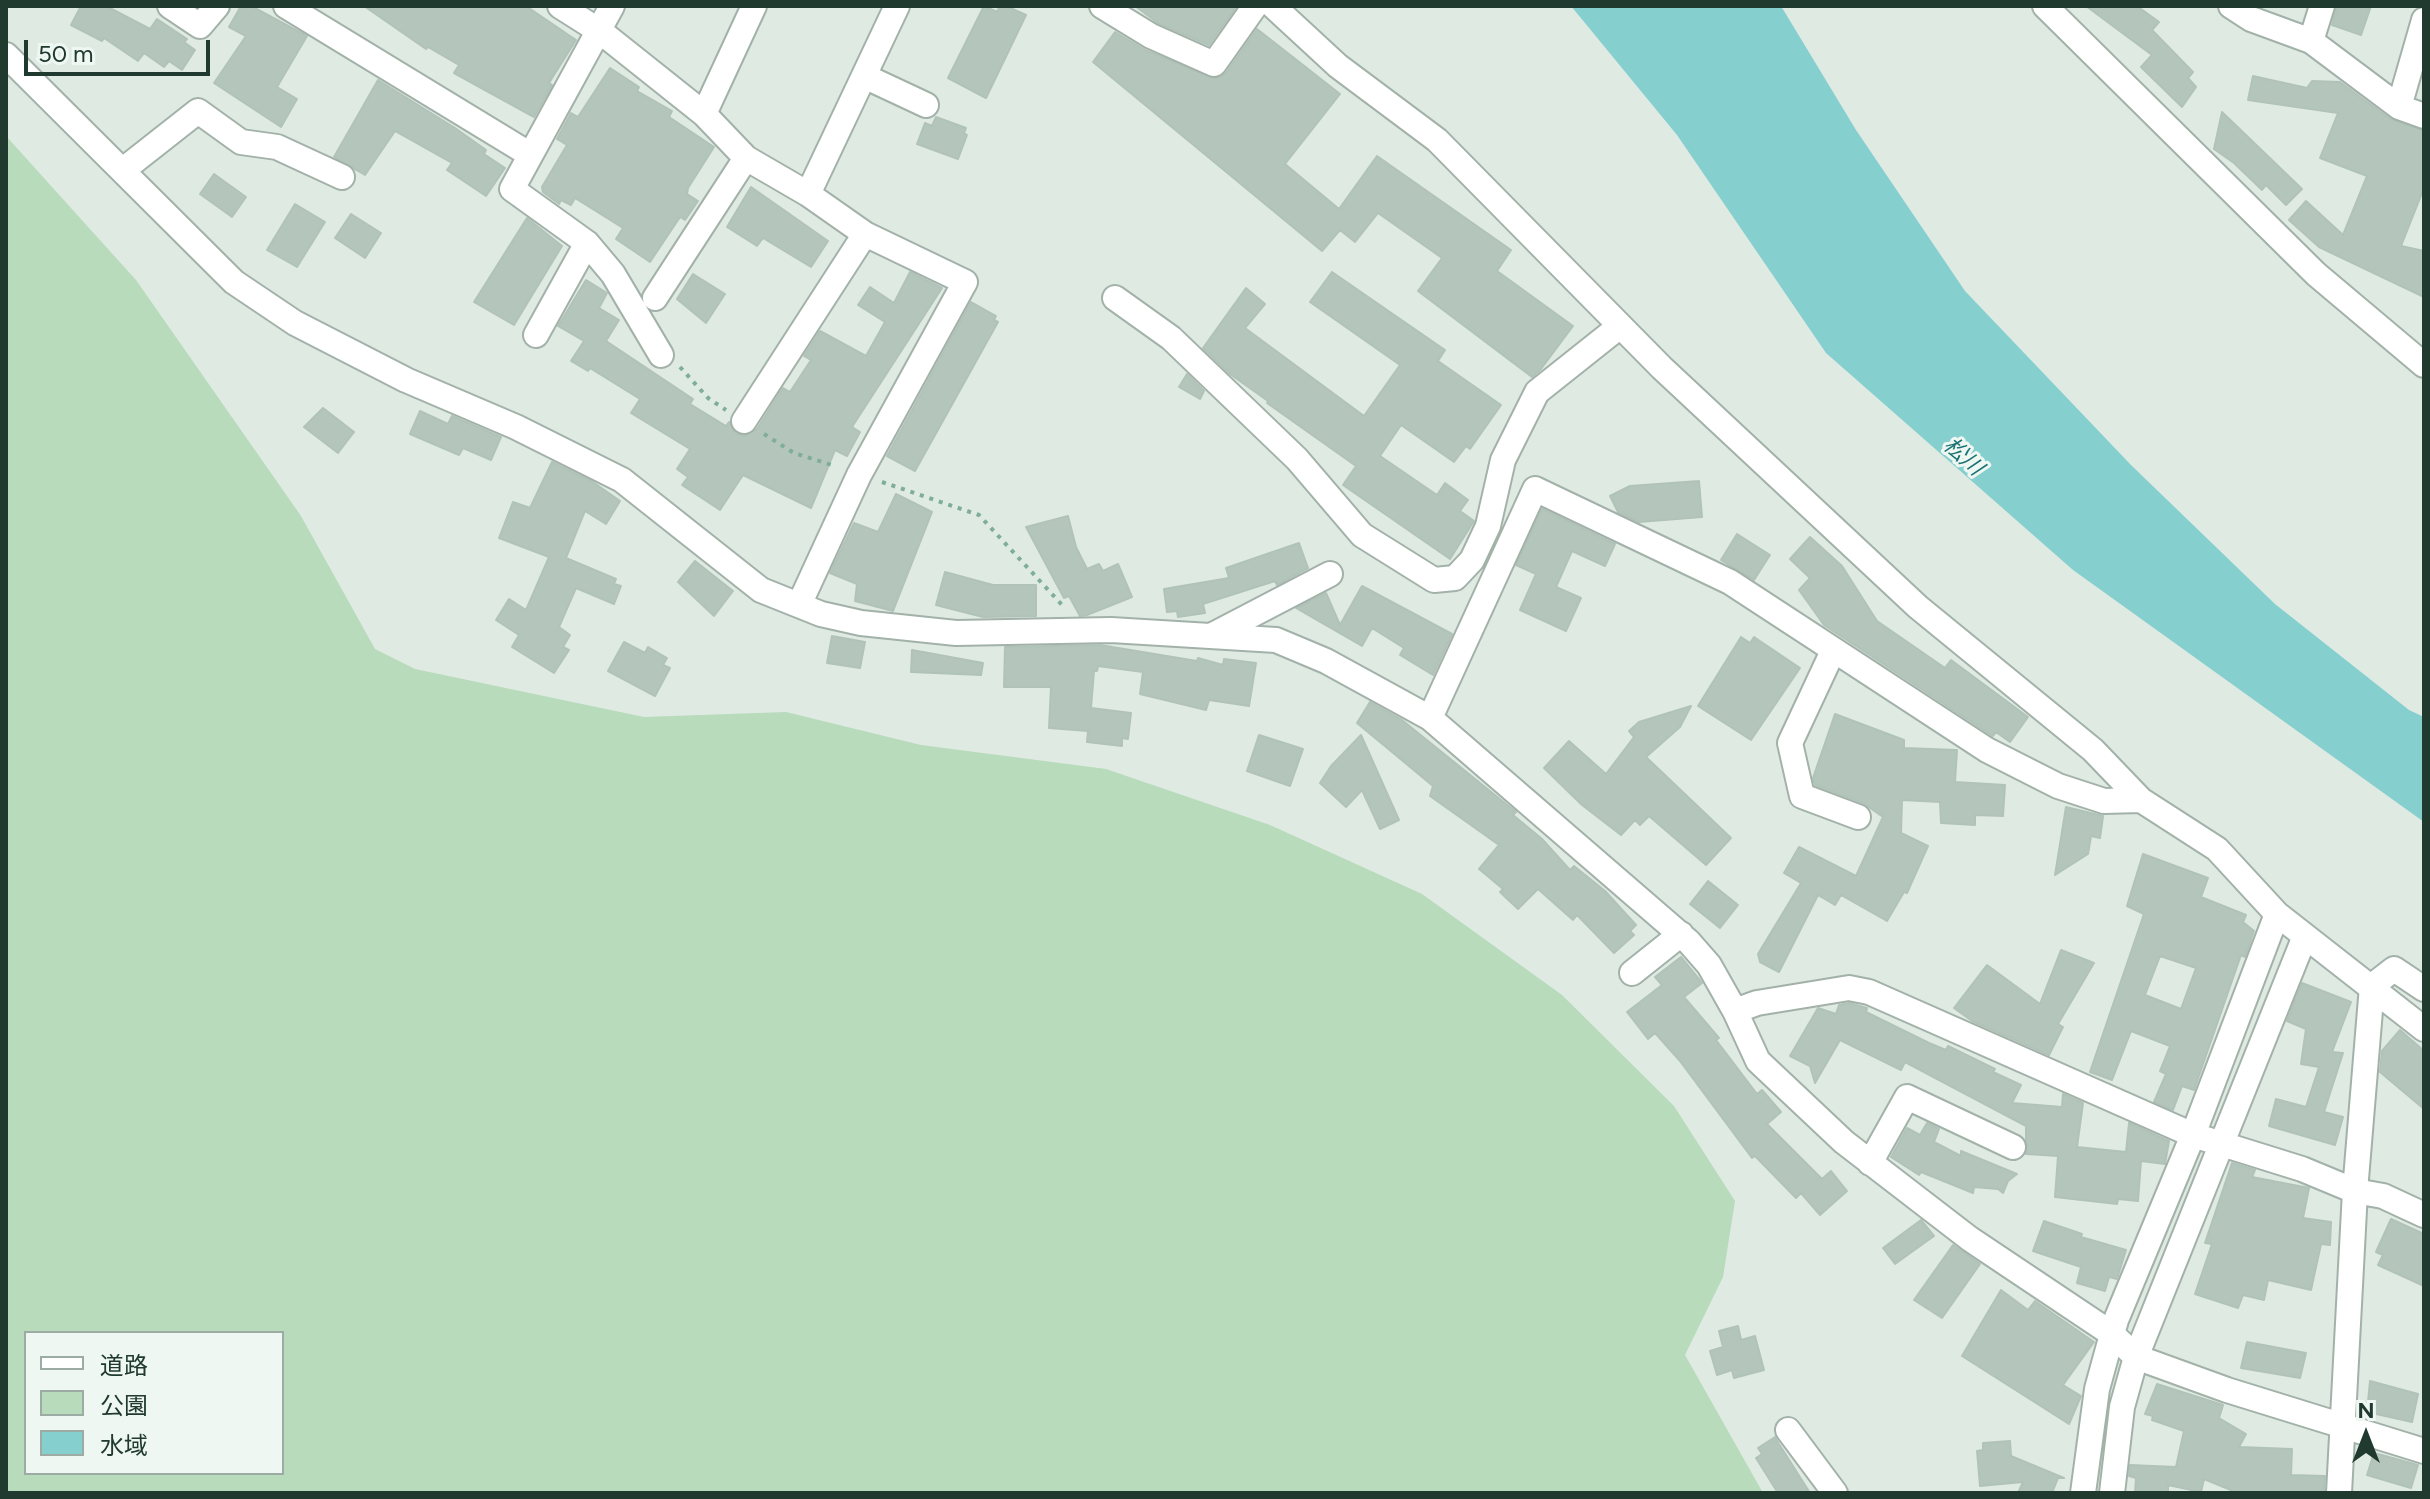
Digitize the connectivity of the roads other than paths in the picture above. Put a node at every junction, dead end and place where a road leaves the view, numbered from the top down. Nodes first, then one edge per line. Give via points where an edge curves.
1 (170, 6) edge
2 (217, 6) edge
3 (286, 6) edge
4 (560, 6) edge
5 (612, 6) edge
6 (754, 6) edge
7 (897, 6) edge
8 (1102, 6) edge
9 (1255, 6) edge
10 (1273, 6) edge
11 (2045, 6) edge
12 (2231, 6) edge
13 (2322, 6) edge
14 (2424, 20) edge
15 (601, 32) junction
16 (2311, 41) junction
17 (6, 55) edge
18 (864, 76) junction
19 (926, 105) dead end
20 (2399, 107) junction
21 (704, 114) junction
22 (2424, 116) edge
23 (529, 154) junction
24 (746, 158) junction
25 (123, 170) junction
26 (342, 177) dead end
27 (808, 194) junction
28 (865, 234) junction
29 (587, 243) junction
30 (655, 298) dead end
31 (1115, 298) dead end
32 (1620, 326) junction
33 (536, 335) dead end
34 (661, 355) dead end
35 (2424, 365) edge
36 (744, 421) dead end
37 (1330, 574) dead end
38 (799, 605) junction
39 (1213, 635) junction
40 (1833, 651) junction
41 (1430, 718) junction
42 (2141, 800) junction
43 (1858, 817) dead end
44 (2277, 914) junction
45 (1681, 934) junction
46 (2305, 936) junction
47 (1632, 973) dead end
48 (2372, 986) junction
49 (2424, 989) edge
50 (1735, 1011) junction
51 (2424, 1029) edge
52 (2193, 1135) junction
53 (2223, 1146) junction
54 (2013, 1147) dead end
55 (1870, 1163) junction
56 (2355, 1191) junction
57 (2424, 1215) edge
58 (2112, 1334) junction
59 (2136, 1357) junction
60 (2343, 1427) junction
61 (1788, 1430) dead end
62 (2424, 1451) edge
63 (1835, 1493) edge
64 (2083, 1493) edge
65 (2112, 1493) edge
66 (2339, 1493) edge

1 - 2 street via 200,26
3 - 23 street
4 - 15 street
5 - 15 street
6 - 21 street
7 - 18 street
8 - 9 street via 1151,36 1214,64
10 - 32 street via 1338,66 1437,140
11 - 35 street via 2316,274
12 - 16 street
13 - 16 street
14 - 20 street
15 - 21 street
15 - 23 street
16 - 20 street
17 - 25 street
18 - 19 street
18 - 27 street
20 - 22 street
21 - 24 street
23 - 29 street via 512,189
24 - 27 street
24 - 30 street
25 - 26 street via 198,111 241,142 277,147
25 - 38 street via 234,282 295,323 622,480 761,590
27 - 28 street
28 - 36 street
28 - 38 street via 965,282 859,475
29 - 33 street
29 - 34 street via 613,274
31 - 32 street via 1171,338 1286,448 1362,535 1434,580 1455,578 1472,560 1488,526 1503,460 1537,392
32 - 42 street via 1918,607 2093,750
37 - 39 street
38 - 39 street via 861,623 956,633 1111,630
39 - 41 street via 1276,640
40 - 41 street via 1730,582 1535,489
40 - 42 street via 1987,750 2058,786 2104,801
40 - 43 street via 1790,743 1802,796
41 - 45 street
42 - 44 street via 2217,849
44 - 46 street
44 - 52 street
45 - 47 street
45 - 50 street via 1709,965
46 - 48 street
46 - 53 street
48 - 49 street via 2394,969
48 - 51 street
48 - 56 street
50 - 52 street via 1849,988 1869,992
50 - 55 street via 1758,1061
52 - 53 street
52 - 58 street
53 - 56 street
53 - 59 street
54 - 55 street via 1907,1097
55 - 58 street via 1970,1239
56 - 57 street via 2383,1196
56 - 60 street
58 - 59 street
58 - 64 street via 2097,1389
59 - 60 street
59 - 65 street via 2122,1407
60 - 62 street
60 - 66 street
61 - 63 street

